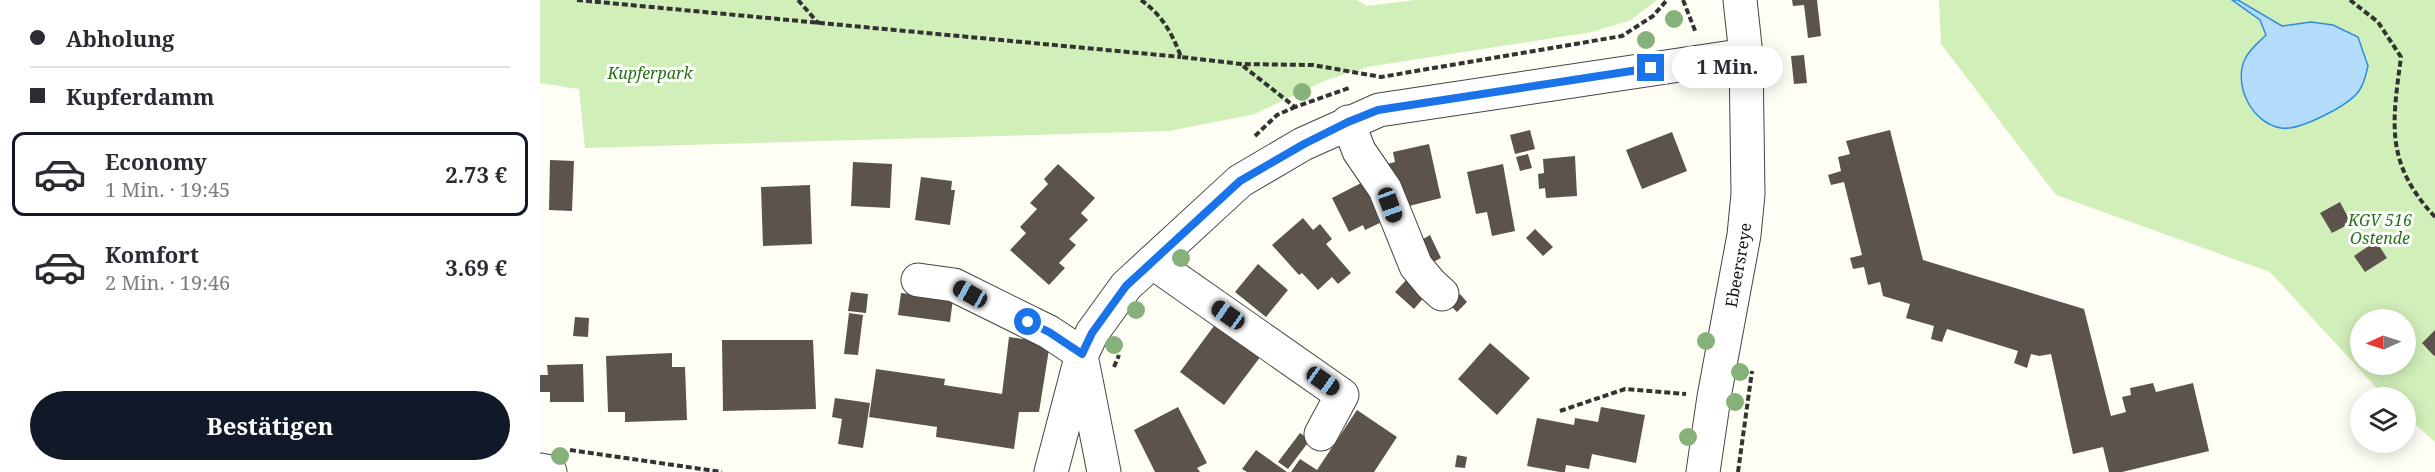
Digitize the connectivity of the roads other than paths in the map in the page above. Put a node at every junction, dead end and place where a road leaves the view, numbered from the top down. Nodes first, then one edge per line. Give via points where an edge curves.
1 (1740, 0) edge
2 (1746, 55) junction
3 (1348, 122) junction
4 (1152, 262) junction
5 (918, 280) dead end
6 (1442, 294) dead end
7 (1082, 354) junction
8 (1321, 434) dead end
9 (559, 461) edge
10 (540, 470) edge
11 (1051, 472) edge
12 (1104, 472) edge
13 (1703, 472) edge

1 - 2 street, Ebeersreye
2 - 3 street via 1378,110
2 - 13 street, Ebeersreye via 1748,194 1744,235
3 - 4 street via 1240,181
3 - 6 street via 1359,151 1385,189 1416,266
4 - 7 street via 1126,286 1092,333
4 - 8 street via 1342,395
5 - 7 street via 954,285 1049,332
7 - 11 street
7 - 12 street
9 - 10 street

